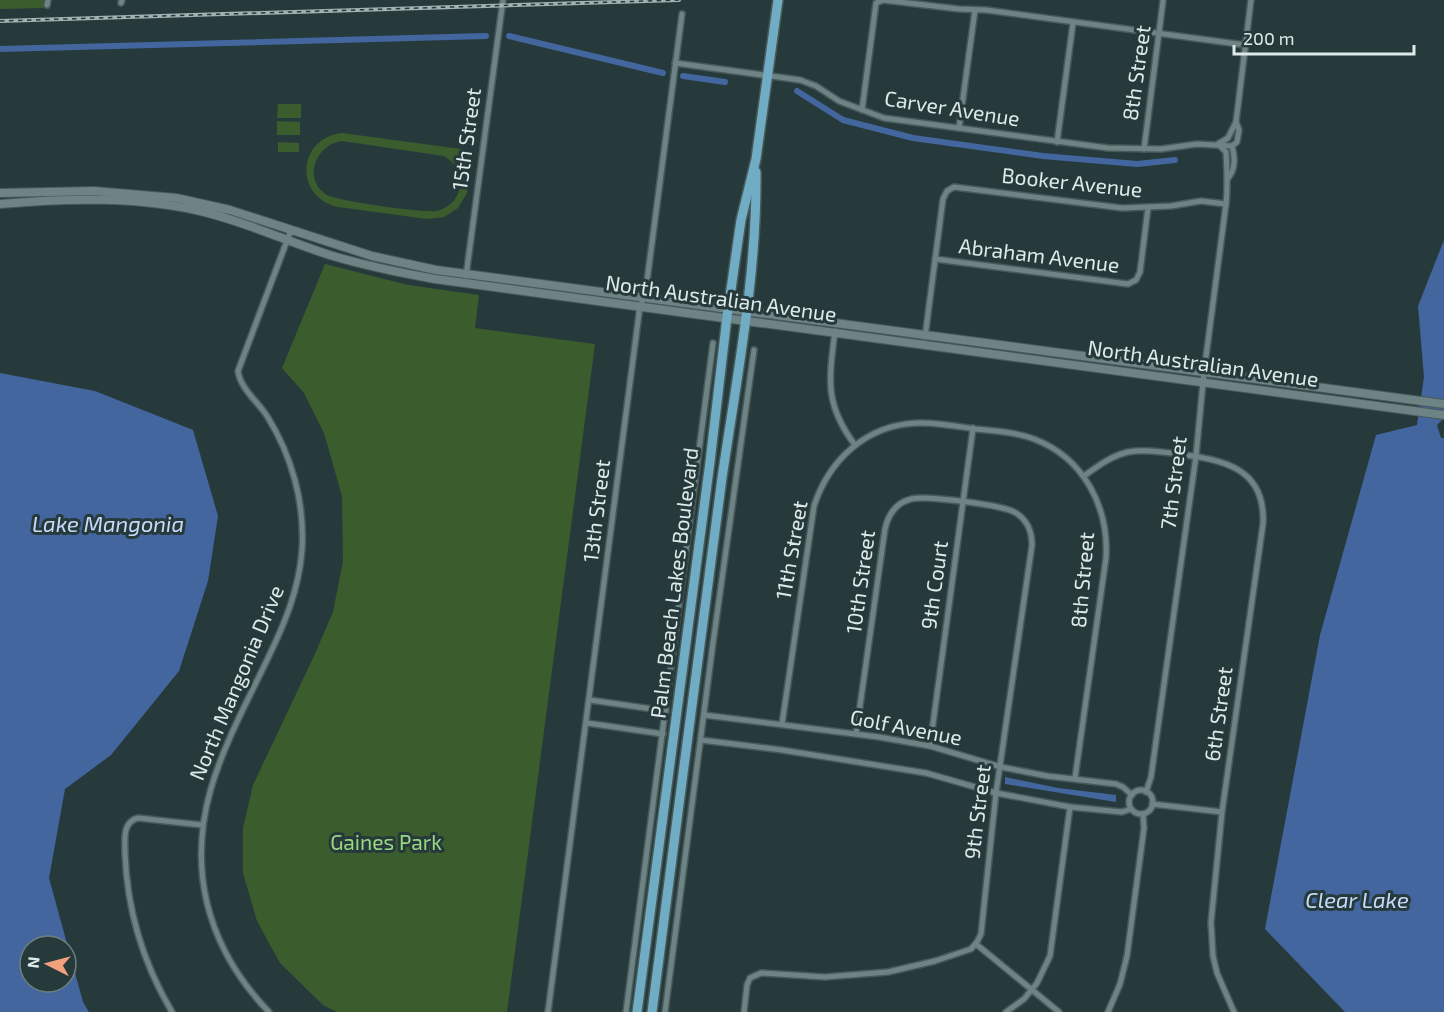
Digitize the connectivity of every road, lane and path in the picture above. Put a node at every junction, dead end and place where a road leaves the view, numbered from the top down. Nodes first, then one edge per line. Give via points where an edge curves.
1 (503, 0) edge
2 (778, 0) edge
3 (1251, 0) edge
4 (1163, 1) edge
5 (975, 10) junction
6 (682, 14) dead end
7 (1073, 22) junction
8 (1159, 33) junction
9 (1245, 45) junction
10 (675, 63) junction
11 (768, 75) junction
12 (862, 110) junction
13 (1236, 122) junction
14 (959, 128) junction
15 (1057, 142) junction
16 (1218, 144) junction
17 (1232, 146) junction
18 (1144, 149) junction
19 (756, 159) junction
20 (1228, 178) junction
21 (0, 193) edge
22 (0, 204) edge
23 (1226, 204) junction
24 (1148, 208) junction
25 (291, 230) junction
26 (287, 240) junction
27 (935, 259) junction
28 (466, 274) junction
29 (465, 283) junction
30 (645, 296) junction
31 (640, 306) junction
32 (748, 310) junction
33 (728, 312) junction
34 (746, 320) junction
35 (836, 323) junction
36 (834, 333) junction
37 (925, 335) junction
38 (713, 343) dead end
39 (923, 345) junction
40 (754, 350) dead end
41 (1204, 372) junction
42 (1203, 382) junction
43 (711, 395) junction
44 (1444, 404) edge
45 (1444, 415) edge
46 (973, 428) junction
47 (855, 445) junction
48 (1196, 456) junction
49 (1084, 476) junction
50 (722, 479) junction
51 (735, 481) junction
52 (963, 502) junction
53 (702, 521) junction
54 (717, 523) junction
55 (675, 638) junction
56 (687, 639) junction
57 (701, 642) junction
58 (713, 643) junction
59 (590, 700) junction
60 (666, 711) junction
61 (704, 715) junction
62 (587, 723) junction
63 (782, 724) junction
64 (663, 734) junction
65 (856, 734) junction
66 (701, 740) junction
67 (930, 746) junction
68 (1001, 767) junction
69 (1075, 778) junction
70 (1146, 792) junction
71 (996, 793) junction
72 (1132, 795) junction
73 (1152, 804) junction
74 (1070, 807) junction
75 (1131, 809) junction
76 (1222, 812) junction
77 (1143, 814) junction
78 (202, 825) junction
79 (650, 916) junction
80 (664, 917) junction
81 (976, 944) junction
82 (1032, 990) junction
83 (172, 1012) edge
84 (269, 1012) edge
85 (548, 1012) edge
86 (626, 1012) edge
87 (637, 1012) edge
88 (652, 1012) edge
89 (665, 1012) edge
90 (744, 1012) edge
91 (1006, 1012) edge
92 (1059, 1012) edge
93 (1108, 1012) edge
94 (1233, 1012) edge

1 - 28 street, 15th Street
2 - 11 main road, Palm Beach Lakes Boulevard
3 - 9 street, 7th Street
4 - 8 street, 8th Street
5 - 7 street
5 - 12 street via 883,0 876,3
5 - 14 street
6 - 10 street, 13th Street
7 - 8 street
7 - 15 street
8 - 9 street
8 - 18 street, 8th Street
9 - 13 street, 7th Street
10 - 11 street, Carver Avenue
10 - 30 street, 13th Street
11 - 12 street, Carver Avenue via 807,82
11 - 19 main road, Palm Beach Lakes Boulevard
12 - 14 street, Carver Avenue via 884,118
13 - 16 street via 1228,138
13 - 17 street, 7th Street via 1237,142
14 - 15 street, Carver Avenue
15 - 18 street, Carver Avenue
16 - 17 street, Carver Avenue
16 - 18 street, Carver Avenue
16 - 20 street, 7th Street via 1226,152
17 - 20 street, 7th Street via 1233,173
19 - 32 main road, Palm Beach Lakes Boulevard via 757,222
19 - 33 main road, Palm Beach Lakes Boulevard via 741,220
20 - 23 street, 7th Street
21 - 25 main road, North Australian Avenue via 94,190 149,194 213,206
22 - 26 main road, North Australian Avenue via 99,200 154,204 208,213
23 - 24 street, Booker Avenue via 1201,201
23 - 41 street, 7th Street
24 - 27 street, Booker Avenue via 1101,206 954,187 943,199
24 - 27 street, Abraham Avenue via 1140,273 1128,284
25 - 26 street, North Mangonia Drive
25 - 28 main road, North Australian Avenue via 372,256
26 - 29 main road, North Australian Avenue via 370,266
26 - 78 street, North Mangonia Drive via 238,371 275,430 291,467 301,514 300,567 286,618 213,776
27 - 37 street
28 - 29 street, 15th Street
28 - 30 main road, North Australian Avenue
29 - 31 main road, North Australian Avenue
30 - 31 street, 13th Street
30 - 33 main road, North Australian Avenue
31 - 33 main road, North Australian Avenue
31 - 59 street, 13th Street
32 - 33 main road, North Australian Avenue
32 - 34 main road, Palm Beach Lakes Boulevard
32 - 35 main road, North Australian Avenue
33 - 34 main road, North Australian Avenue
33 - 43 main road, Palm Beach Lakes Boulevard
34 - 36 main road, North Australian Avenue
34 - 50 main road, Palm Beach Lakes Boulevard
35 - 36 street
35 - 37 main road, North Australian Avenue
36 - 39 main road, North Australian Avenue
36 - 47 street via 831,395 837,416
37 - 39 street
37 - 41 main road, North Australian Avenue
38 - 43 street
39 - 42 main road, North Australian Avenue
40 - 51 street
41 - 42 street, 7th Street
41 - 44 main road, North Australian Avenue
42 - 45 main road, North Australian Avenue
42 - 48 street, 7th Street
43 - 53 main road, Palm Beach Lakes Boulevard
43 - 55 street
46 - 47 street, 11th Street via 908,423 885,429
46 - 49 street, 8th Street via 1039,441 1061,454
46 - 52 street, 9th Court
47 - 63 street, 11th Street via 832,468 814,506
48 - 49 street, 6th Street via 1130,452 1110,458
48 - 70 street, 7th Street
48 - 76 street, 6th Street via 1224,462 1240,471 1253,484 1263,510
49 - 69 street, 8th Street via 1101,508 1107,544
50 - 51 street
50 - 54 main road, Palm Beach Lakes Boulevard
51 - 58 street
52 - 65 street, 10th Street via 914,498 898,506 887,520
52 - 67 street, 9th Court
52 - 68 street, 9th Street via 1013,511 1026,524 1032,541
53 - 54 main road
53 - 56 main road, Palm Beach Lakes Boulevard
54 - 57 main road, Palm Beach Lakes Boulevard
55 - 56 street
55 - 60 street
56 - 79 main road, Palm Beach Lakes Boulevard
57 - 58 street
57 - 80 main road, Palm Beach Lakes Boulevard
58 - 61 street
59 - 60 street
59 - 62 street, 13th Street
60 - 64 street
61 - 63 street, Golf Avenue
61 - 66 street
62 - 64 street
62 - 85 street, 13th Street
63 - 65 street, Golf Avenue
64 - 86 street
65 - 67 street, Golf Avenue
66 - 71 street, Golf Avenue via 926,773
66 - 89 street
67 - 68 street, Golf Avenue
68 - 69 street, Golf Avenue
68 - 71 street, 9th Street
69 - 72 street, Golf Avenue via 1116,784
70 - 72 street
70 - 73 street
71 - 74 street, Golf Avenue
71 - 81 street, 9th Street via 981,934
72 - 75 street
73 - 76 street
73 - 77 street
74 - 75 street, Golf Avenue via 1122,812
74 - 82 street via 1052,948 1044,972
75 - 77 street
76 - 94 street, 6th Street via 1211,939 1217,973
77 - 93 street via 1127,956
78 - 83 street via 138,818 126,829 132,916 144,956
78 - 84 street, North Mangonia Drive via 202,877 215,929 237,974
79 - 80 main road
79 - 87 main road, Palm Beach Lakes Boulevard
80 - 88 main road, Palm Beach Lakes Boulevard
81 - 82 street
81 - 90 street via 952,955 888,972 825,977 761,973 750,978
82 - 91 street
82 - 92 street

